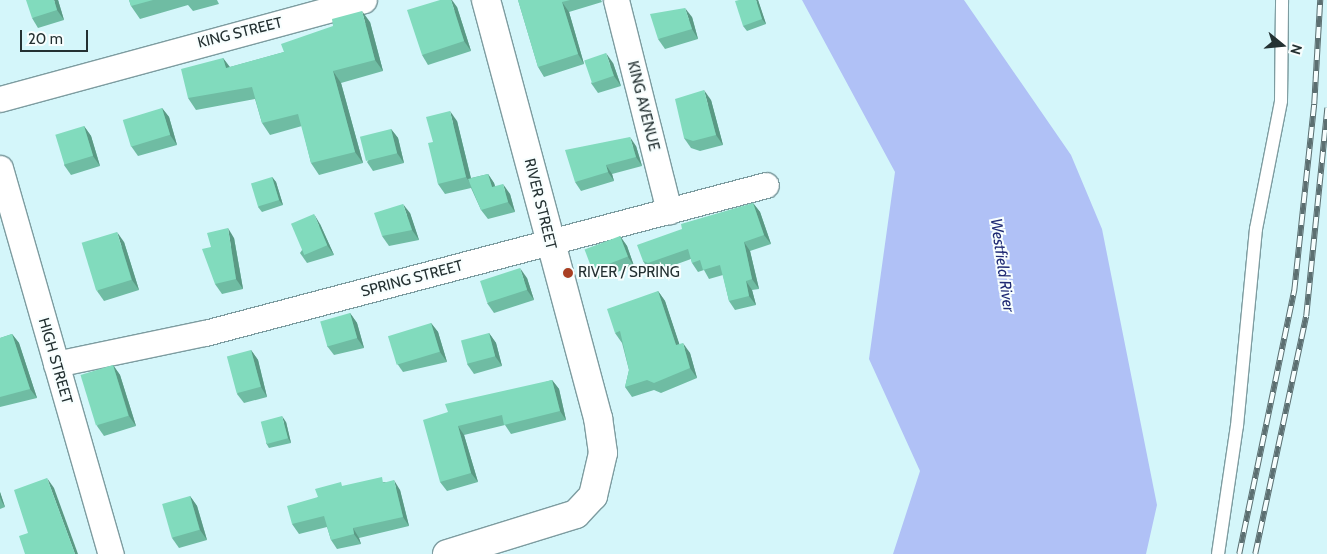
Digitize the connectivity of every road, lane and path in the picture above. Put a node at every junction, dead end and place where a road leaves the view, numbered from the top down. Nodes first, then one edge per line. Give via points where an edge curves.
1 (364, 0) edge
2 (486, 0) edge
3 (616, 0) edge
4 (1282, 0) edge
5 (0, 99) edge
6 (0, 168) edge
7 (766, 185) dead end
8 (669, 211) junction
9 (550, 243) junction
10 (56, 364) junction
11 (111, 554) edge
12 (448, 554) edge
13 (1218, 554) edge

1 - 5 street, KING STREET
2 - 9 street, RIVER STREET
3 - 8 street, KING AVENUE
4 - 13 lane via 1281,101 1256,229 1237,426
6 - 10 street, HIGH STREET
7 - 8 street, SPRING STREET
8 - 9 street, SPRING STREET
9 - 10 street, SPRING STREET via 206,333
9 - 12 street, RIVER STREET via 602,435 602,463 594,496 583,509 559,522
10 - 11 street, HIGH STREET

